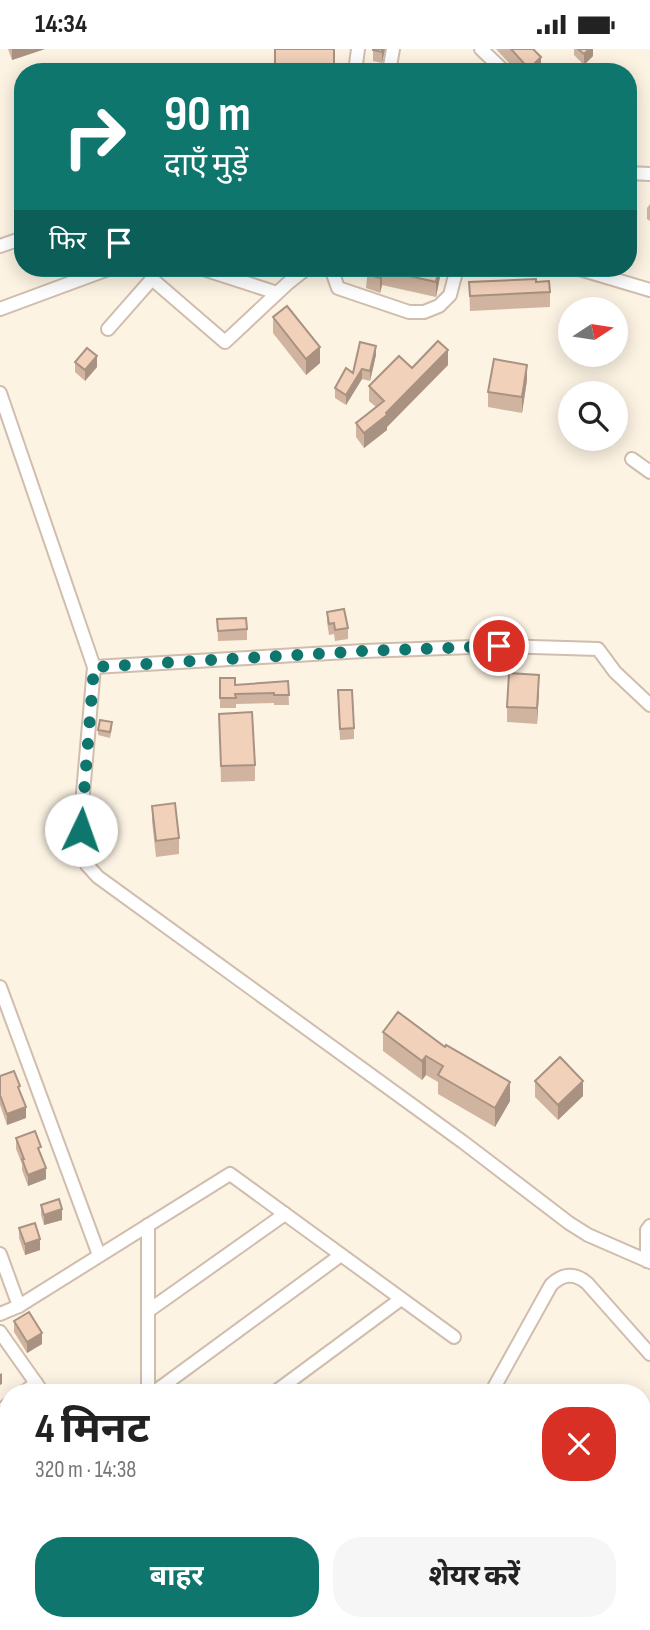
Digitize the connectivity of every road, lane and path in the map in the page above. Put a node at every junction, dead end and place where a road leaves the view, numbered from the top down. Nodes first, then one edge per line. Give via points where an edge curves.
1 (481, 49) edge
2 (496, 63) edge
3 (87, 277) edge
4 (228, 277) edge
5 (296, 277) edge
6 (334, 277) edge
7 (455, 277) edge
8 (606, 277) edge
9 (650, 290) edge
10 (277, 293) junction
11 (0, 309) edge
12 (108, 330) dead end
13 (0, 393) edge
14 (632, 459) dead end
15 (650, 472) edge
16 (94, 667) junction
17 (650, 705) edge
18 (0, 987) edge
19 (285, 1214) junction
20 (148, 1225) junction
21 (650, 1226) edge
22 (0, 1254) edge
23 (99, 1255) junction
24 (341, 1255) junction
25 (648, 1261) edge
26 (401, 1299) junction
27 (19, 1306) junction
28 (148, 1311) junction
29 (0, 1314) edge
30 (0, 1332) edge
31 (454, 1338) dead end
32 (650, 1354) edge
33 (36, 1384) edge
34 (151, 1384) edge
35 (163, 1384) edge
36 (289, 1384) edge
37 (496, 1384) edge

1 - 2 street
3 - 11 street
4 - 10 street
5 - 10 street
6 - 7 street via 338,288 409,312 439,306 450,295
8 - 9 street
10 - 12 street via 225,342 152,279
13 - 16 street
14 - 15 street
16 - 17 street via 459,647 598,649
16 - 25 street via 81,816 80,844 86,865 569,1223
18 - 23 street
19 - 20 street via 230,1174
19 - 24 street
19 - 28 street
20 - 23 street
20 - 28 street
21 - 25 street
22 - 27 street
23 - 27 street
24 - 26 street
24 - 35 street
26 - 31 street
26 - 36 street
27 - 29 street
28 - 34 street
30 - 33 street
32 - 37 street via 587,1283 575,1276 561,1277 551,1285

